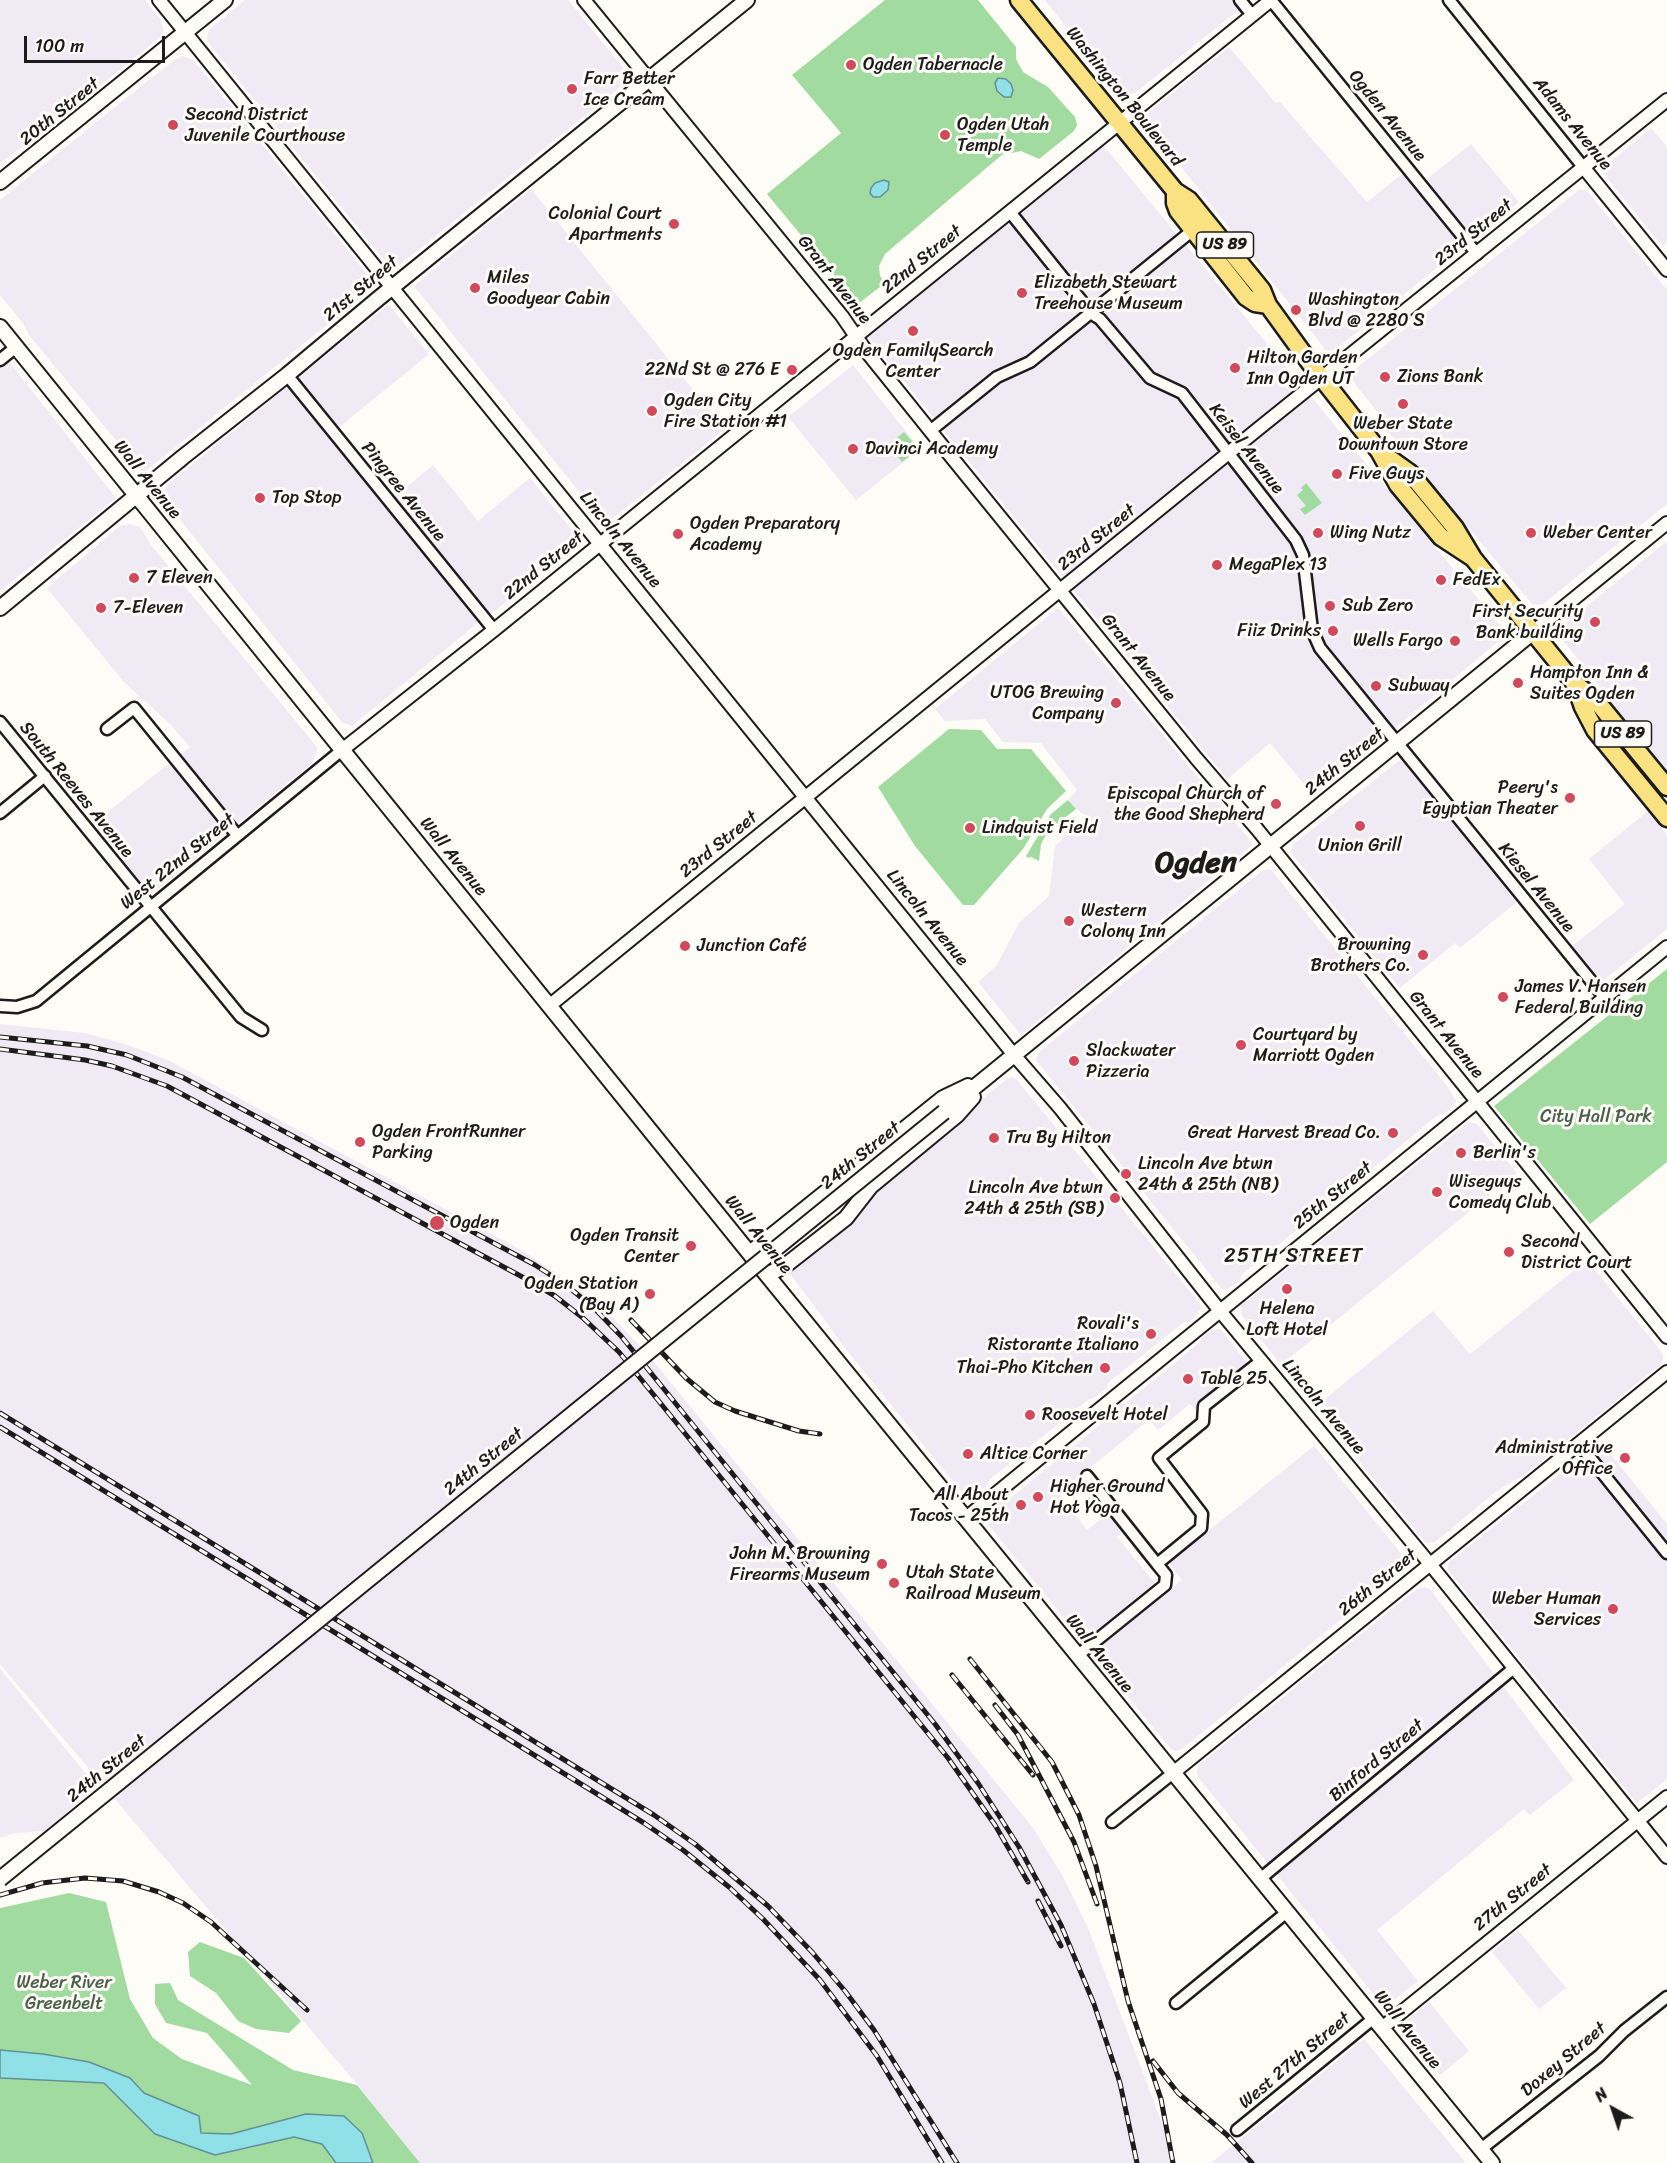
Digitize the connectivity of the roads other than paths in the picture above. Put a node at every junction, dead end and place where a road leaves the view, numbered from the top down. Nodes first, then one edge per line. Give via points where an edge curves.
1 (159, 0) edge
2 (225, 0) edge
3 (584, 0) edge
4 (747, 0) edge
5 (1019, 0) edge
6 (1240, 0) edge
7 (1271, 0) edge
8 (1449, 0) edge
9 (1252, 15) junction
10 (186, 33) junction
11 (649, 79) junction
12 (1667, 100) edge
13 (1120, 123) junction
14 (1584, 168) junction
15 (0, 183) edge
16 (1175, 190) junction
17 (1010, 212) junction
18 (1192, 230) junction
19 (1477, 254) junction
20 (1667, 270) edge
21 (392, 287) junction
22 (1268, 305) junction
23 (1092, 314) junction
24 (0, 327) edge
25 (856, 337) junction
26 (16, 347) junction
27 (0, 360) edge
28 (287, 375) junction
29 (1323, 378) junction
30 (930, 431) junction
31 (1229, 454) junction
32 (137, 496) junction
33 (1667, 523) edge
34 (600, 544) junction
35 (1060, 591) junction
36 (0, 608) edge
37 (494, 630) junction
38 (1533, 632) junction
39 (1575, 684) junction
40 (0, 722) edge
41 (107, 729) dead end
42 (1397, 743) junction
43 (342, 750) junction
44 (45, 776) junction
45 (1667, 787) edge
46 (806, 797) junction
47 (0, 813) edge
48 (1667, 818) edge
49 (237, 835) junction
50 (1270, 845) junction
51 (150, 907) junction
52 (1667, 947) edge
53 (1605, 998) junction
54 (0, 1006) edge
55 (549, 1006) junction
56 (261, 1030) dead end
57 (1014, 1055) junction
58 (991, 1075) junction
59 (1476, 1102) junction
60 (750, 1254) junction
61 (767, 1275) junction
62 (1220, 1311) junction
63 (1667, 1337) edge
64 (1261, 1360) junction
65 (1667, 1372) edge
66 (1579, 1444) junction
67 (1087, 1476) dead end
68 (966, 1518) junction
69 (1667, 1553) edge
70 (1157, 1564) junction
71 (1430, 1564) junction
72 (1077, 1656) junction
73 (1514, 1668) junction
74 (1173, 1773) junction
75 (1667, 1797) edge
76 (1638, 1821) junction
77 (1112, 1822) dead end
78 (1667, 1857) edge
79 (0, 1879) edge
80 (1260, 1879) junction
81 (1287, 1912) junction
82 (1667, 1996) edge
83 (1176, 2003) dead end
84 (1378, 2023) junction
85 (1237, 2130) dead end
86 (1481, 2149) junction
87 (1492, 2163) edge

1 - 10 street, Lincoln Avenue
2 - 10 main road, 20th Street
3 - 11 street, Grant Avenue
4 - 11 main road, 21st Street
5 - 13 main road, Washington Boulevard / US 89
6 - 9 street
7 - 9 street, 22nd Street
7 - 19 street, Ogden Avenue
8 - 14 street, Adams Avenue
9 - 13 street, 22nd Street
10 - 15 main road, 20th Street
10 - 21 street, Lincoln Avenue
11 - 21 main road, 21st Street
11 - 25 street, Grant Avenue
12 - 14 street, 23rd Street
13 - 16 main road, Washington Boulevard / US 89
13 - 17 street, 22nd Street
14 - 19 street, 23rd Street
14 - 20 street, Adams Avenue
16 - 18 main road, Washington Boulevard / US 89 via 1176,207
16 - 22 main road, Washington Boulevard / US 89 via 1189,200 1233,254 1262,290
17 - 23 street, Keisel Avenue
17 - 25 street, 22nd Street
18 - 22 main road, Washington Boulevard / US 89 via 1246,297
18 - 23 street
19 - 29 street, 23rd Street
21 - 28 main road, 21st Street
21 - 34 street, Lincoln Avenue
22 - 29 main road, Washington Boulevard / US 89
23 - 30 street via 1030,362 992,381
23 - 31 street, Keisel Avenue via 1150,378 1182,393
24 - 26 main road, Wall Avenue
25 - 30 street, Grant Avenue
25 - 34 street, 22nd Street
26 - 27 street
26 - 32 main road, Wall Avenue
28 - 32 main road, 21st Street
28 - 37 street, Pingree Avenue
29 - 31 street, 23rd Street
29 - 38 main road, Washington Boulevard / US 89 via 1378,451 1398,485 1441,537 1473,558
30 - 35 street, Grant Avenue
31 - 35 street, 23rd Street
31 - 42 street, Keisel Avenue via 1296,540 1303,555 1312,630 1320,648
32 - 36 main road, 21st Street
32 - 43 main road, Wall Avenue
33 - 38 street, 24th Street
34 - 37 street, 22nd Street
34 - 46 street, Lincoln Avenue
35 - 46 street, 23rd Street
35 - 50 street, Grant Avenue
37 - 43 street, 22nd Street
38 - 39 main road, Washington Boulevard / US 89
38 - 42 main road, 24th Street
39 - 45 main road, Washington Boulevard / US 89 via 1594,698
39 - 48 main road, Washington Boulevard / US 89 via 1595,730
40 - 44 street, South Reeves Avenue
41 - 49 street via 134,708
42 - 50 main road, 24th Street
42 - 53 street, Kiesel Avenue
43 - 49 street, West 22nd Street
43 - 55 main road, Wall Avenue
44 - 47 street
44 - 51 street, South Reeves Avenue
46 - 55 street, 23rd Street
46 - 57 street, Lincoln Avenue
49 - 51 street, West 22nd Street
50 - 57 main road, 24th Street
50 - 59 street, Grant Avenue
51 - 54 street, West 22nd Street via 36,1000 17,1007
51 - 56 street, South Reeves Avenue via 242,1017
52 - 53 street, 25th Street
53 - 59 street, 25th Street
55 - 60 main road, Wall Avenue
57 - 58 main road, 24th Street
57 - 62 street, Lincoln Avenue
58 - 60 main road, 24th Street via 943,1098
58 - 61 main road, 24th Street via 957,1116 871,1186 846,1218 786,1265
58 - 79 main road, 24th Street, bridge
59 - 62 street, 25th Street
59 - 63 street, Grant Avenue
60 - 61 main road, Wall Avenue
61 - 68 main road, Wall Avenue
62 - 64 street, Lincoln Avenue
62 - 68 street, 25th Street
64 - 70 street via 1204,1406 1203,1422 1159,1458 1202,1514 1203,1521 1201,1528
64 - 71 street, Lincoln Avenue
65 - 66 street, 26th Street
66 - 69 street
66 - 71 street, 26th Street
67 - 70 street
68 - 72 main road, Wall Avenue
70 - 72 street via 1166,1575 1165,1585
71 - 73 street, Lincoln Avenue
71 - 74 street, 26th Street
72 - 74 main road, Wall Avenue
73 - 76 street, Lincoln Avenue
73 - 80 street, Binford Street
74 - 77 street, 26th Street
74 - 80 main road, Wall Avenue
75 - 76 street, 27th Street
76 - 78 street, Lincoln Avenue
76 - 84 street, 27th Street
80 - 81 main road, Wall Avenue
81 - 83 street
81 - 84 main road, Wall Avenue
82 - 86 street, Doxey Street via 1599,2056
84 - 85 street, West 27th Street
84 - 86 main road, Wall Avenue
86 - 87 main road, Wall Avenue

